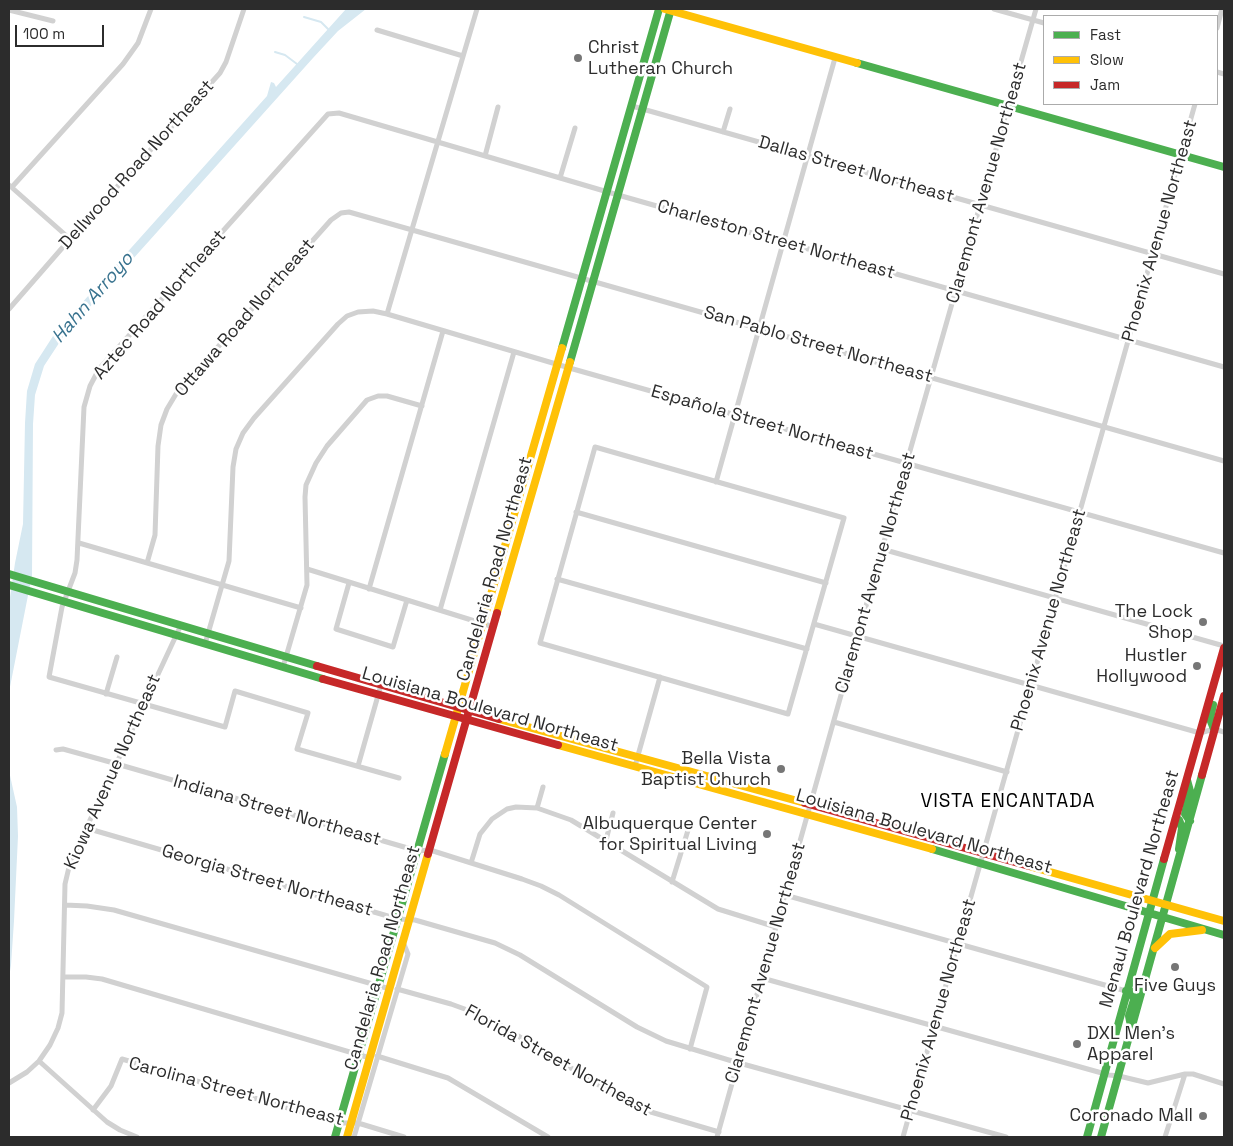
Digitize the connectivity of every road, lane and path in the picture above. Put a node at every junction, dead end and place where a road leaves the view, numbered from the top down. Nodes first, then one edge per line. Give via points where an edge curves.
1 (151, 9) edge
2 (244, 9) edge
3 (477, 9) edge
4 (659, 9) edge
5 (994, 9) edge
6 (1036, 9) edge
7 (1222, 9) edge
8 (9, 10) edge
9 (668, 10) edge
10 (1033, 20) junction
11 (52, 21) dead end
12 (1043, 23) edge
13 (1218, 24) edge
14 (377, 30) dead end
15 (463, 56) junction
16 (836, 58) junction
17 (1195, 105) edge
18 (632, 106) junction
19 (498, 107) dead end
20 (1009, 107) junction
21 (642, 109) junction
22 (730, 109) dead end
23 (328, 114) joint
24 (575, 128) dead end
25 (723, 132) junction
26 (438, 143) junction
27 (1181, 155) junction
28 (485, 156) junction
29 (807, 156) junction
30 (1224, 167) edge
31 (560, 178) junction
32 (10, 186) edge
33 (607, 192) junction
34 (618, 195) junction
35 (980, 205) junction
36 (412, 229) junction
37 (70, 239) junction
38 (783, 242) junction
39 (1153, 253) junction
40 (1224, 274) edge
41 (582, 279) junction
42 (593, 282) junction
43 (956, 291) junction
44 (9, 309) edge
45 (387, 314) junction
46 (759, 329) junction
47 (443, 331) junction
48 (1129, 340) junction
49 (514, 352) junction
50 (557, 364) junction
51 (1224, 367) edge
52 (568, 368) junction
53 (931, 378) junction
54 (422, 406) junction
55 (734, 415) junction
56 (1105, 426) junction
57 (1224, 461) edge
58 (906, 464) junction
59 (716, 482) junction
60 (576, 512) junction
61 (1080, 513) junction
62 (79, 543) junction
63 (882, 548) junction
64 (1224, 553) edge
65 (147, 563) junction
66 (306, 569) junction
67 (9, 574) edge
68 (557, 579) junction
69 (349, 583) junction
70 (826, 583) junction
71 (9, 585) edge
72 (222, 585) junction
73 (369, 589) junction
74 (68, 592) junction
75 (1055, 599) junction
76 (407, 600) junction
77 (65, 602) junction
78 (301, 608) junction
79 (440, 610) junction
80 (483, 623) junction
81 (181, 624) junction
82 (814, 624) junction
83 (494, 627) junction
84 (208, 633) junction
85 (176, 635) junction
86 (858, 636) junction
87 (205, 644) junction
88 (1224, 647) edge
89 (807, 649) junction
90 (117, 657) dead end
91 (286, 657) junction
92 (283, 667) junction
93 (660, 677) junction
94 (381, 685) junction
95 (1031, 685) junction
96 (1212, 690) junction
97 (106, 694) junction
98 (378, 695) junction
99 (1224, 696) edge
100 (144, 704) junction
101 (459, 708) junction
102 (470, 711) junction
103 (457, 717) junction
104 (467, 720) junction
105 (834, 722) junction
106 (1214, 729) junction
107 (1224, 732) edge
108 (1200, 733) junction
109 (56, 750) dead end
110 (638, 756) junction
111 (116, 764) junction
112 (358, 766) junction
113 (635, 766) junction
114 (1007, 772) junction
115 (1201, 776) junction
116 (399, 778) dead end
117 (1187, 780) junction
118 (543, 786) dead end
119 (811, 805) junction
120 (537, 808) junction
121 (613, 813) dead end
122 (808, 815) junction
123 (1176, 818) junction
124 (1190, 821) junction
125 (689, 827) dead end
126 (86, 828) junction
127 (606, 840) junction
128 (430, 850) junction
129 (418, 851) junction
130 (984, 854) junction
131 (1179, 858) junction
132 (471, 863) junction
133 (981, 863) junction
134 (672, 882) junction
135 (785, 895) junction
136 (1152, 900) junction
137 (1167, 903) junction
138 (65, 905) junction
139 (1149, 912) junction
140 (1163, 916) junction
141 (398, 919) junction
142 (410, 919) junction
143 (1224, 921) edge
144 (776, 927) junction
145 (1207, 930) junction
146 (1224, 935) edge
147 (958, 943) junction
148 (1154, 950) junction
149 (63, 977) junction
150 (762, 978) junction
151 (379, 987) junction
152 (393, 989) junction
153 (1126, 991) junction
154 (934, 1027) junction
155 (1132, 1028) junction
156 (690, 1049) junction
157 (359, 1056) junction
158 (373, 1057) junction
159 (39, 1061) junction
160 (738, 1062) junction
161 (1104, 1074) junction
162 (1185, 1074) junction
163 (1119, 1076) junction
164 (9, 1083) edge
165 (1224, 1084) edge
166 (93, 1110) junction
167 (911, 1110) junction
168 (339, 1123) junction
169 (355, 1123) junction
170 (718, 1135) edge
171 (137, 1137) edge
172 (335, 1137) edge
173 (347, 1137) edge
174 (354, 1137) edge
175 (404, 1137) edge
176 (548, 1137) edge
177 (903, 1137) edge
178 (1006, 1137) edge
179 (1087, 1137) edge
180 (1101, 1137) edge
181 (1165, 1137) edge

1 - 32 street via 138,43 123,64
2 - 37 street, Dellwood Road Northeast via 220,73
3 - 15 street
4 - 18 main road, Candelaria Road Northeast
5 - 10 street
6 - 10 street, Claremont Avenue Northeast
7 - 13 street
8 - 11 street
9 - 16 main road
9 - 21 main road, Candelaria Road Northeast
10 - 12 street
10 - 20 street, Claremont Avenue Northeast
14 - 15 street
15 - 26 street
16 - 20 main road
16 - 29 street
17 - 27 street, Phoenix Avenue Northeast
18 - 21 street, Dallas Street Northeast
18 - 33 main road, Candelaria Road Northeast
19 - 28 street
20 - 27 main road
20 - 35 street, Claremont Avenue Northeast
21 - 25 street, Dallas Street Northeast
21 - 34 main road, Candelaria Road Northeast
22 - 25 street
23 - 26 street, Charleston Street Northeast via 339,113
23 - 62 street, Aztec Road Northeast via 100,369 90,386 84,407
24 - 31 street
25 - 29 street, Dallas Street Northeast
26 - 28 street, Charleston Street Northeast
26 - 36 street
27 - 30 main road
27 - 39 street, Phoenix Avenue Northeast
28 - 31 street, Charleston Street Northeast
29 - 35 street, Dallas Street Northeast
29 - 38 street
31 - 33 street, Charleston Street Northeast
32 - 37 street
33 - 34 street, Charleston Street Northeast
33 - 41 main road, Candelaria Road Northeast
34 - 38 street, Charleston Street Northeast
34 - 42 main road, Candelaria Road Northeast
35 - 39 street, Dallas Street Northeast
35 - 43 street, Claremont Avenue Northeast
36 - 41 street, San Pablo Street Northeast
36 - 45 street
36 - 65 street, Ottawa Road Northeast via 349,212 341,213 331,220 176,394 161,425 155,535
37 - 44 street, Dellwood Road Northeast
38 - 43 street, Charleston Street Northeast
38 - 46 street
39 - 40 street, Dallas Street Northeast
39 - 48 street, Phoenix Avenue Northeast
41 - 42 street, San Pablo Street Northeast
41 - 50 main road, Candelaria Road Northeast
42 - 46 street, San Pablo Street Northeast
42 - 52 main road, Candelaria Road Northeast
43 - 48 street, Charleston Street Northeast
43 - 53 street, Claremont Avenue Northeast
45 - 47 street, Española Street Northeast
45 - 72 street via 373,311 346,316 242,433 233,467 231,550
46 - 53 street, San Pablo Street Northeast
46 - 55 street
47 - 49 street, Española Street Northeast
47 - 54 street
48 - 51 street, Charleston Street Northeast
48 - 56 street, Phoenix Avenue Northeast
49 - 50 street, Española Street Northeast
49 - 79 street
50 - 52 street, Española Street Northeast
50 - 80 main road, Candelaria Road Northeast
52 - 55 street, Española Street Northeast
52 - 83 main road, Candelaria Road Northeast
53 - 56 street, San Pablo Street Northeast
53 - 58 street, Claremont Avenue Northeast
54 - 66 street via 387,396 367,400 327,446 306,485
54 - 73 street
55 - 58 street, Española Street Northeast
55 - 59 street
56 - 57 street, San Pablo Street Northeast
56 - 61 street, Phoenix Avenue Northeast
58 - 61 street, Española Street Northeast
58 - 63 street, Claremont Avenue Northeast
59 - 60 street via 595,447
59 - 70 street via 844,518
60 - 68 street
60 - 70 street
61 - 64 street, Española Street Northeast
61 - 75 street, Phoenix Avenue Northeast
62 - 65 street
62 - 74 street, Aztec Road Northeast via 75,573
63 - 75 street
63 - 86 street, Claremont Avenue Northeast
65 - 72 street
66 - 69 street
66 - 78 street via 307,584
67 - 74 main road, Louisiana Boulevard Northeast
68 - 89 street
68 - 93 street via 540,643
69 - 73 street
69 - 76 street via 336,629 394,647
70 - 82 street
71 - 77 main road, Louisiana Boulevard Northeast
72 - 78 street
72 - 84 street
73 - 76 street
74 - 77 street, Aztec Road Northeast
74 - 81 main road, Louisiana Boulevard Northeast
75 - 88 street
75 - 95 street, Phoenix Avenue Northeast
76 - 79 street
77 - 85 main road, Louisiana Boulevard Northeast
77 - 97 street, Aztec Road Northeast via 49,677
78 - 91 street
79 - 80 street
80 - 83 street
80 - 101 main road, Candelaria Road Northeast
81 - 84 main road, Louisiana Boulevard Northeast
81 - 85 street, Kiowa Avenue Northeast
82 - 86 street
82 - 89 street
83 - 102 main road, Candelaria Road Northeast
84 - 87 street
84 - 91 main road, Louisiana Boulevard Northeast
85 - 87 main road, Louisiana Boulevard Northeast
85 - 100 street, Kiowa Avenue Northeast
86 - 95 street
86 - 105 street, Claremont Avenue Northeast
87 - 92 main road, Louisiana Boulevard Northeast
88 - 96 main road, Menaul Boulevard Northeast
89 - 93 street via 788,714
90 - 97 street
91 - 92 street
91 - 94 main road, Louisiana Boulevard Northeast
92 - 98 main road, Louisiana Boulevard Northeast
93 - 110 street
94 - 98 street
94 - 101 main road, Louisiana Boulevard Northeast
95 - 108 street
95 - 114 street, Phoenix Avenue Northeast
96 - 106 main road via 1214,703 1210,718
96 - 108 main road, Menaul Boulevard Northeast
97 - 100 street
98 - 103 main road, Louisiana Boulevard Northeast
98 - 112 street
99 - 106 main road, Menaul Boulevard Northeast
100 - 111 street, Kiowa Avenue Northeast
100 - 112 street via 225,727 236,692 308,713 297,749
101 - 102 main road, Louisiana Boulevard Northeast
101 - 103 main road, Candelaria Road Northeast
102 - 104 main road, Candelaria Road Northeast
102 - 110 main road, Louisiana Boulevard Northeast
103 - 104 main road, Louisiana Boulevard Northeast
103 - 129 main road, Candelaria Road Northeast
104 - 113 main road, Louisiana Boulevard Northeast
104 - 128 main road, Candelaria Road Northeast
105 - 114 street
105 - 119 street, Claremont Avenue Northeast
106 - 107 street
106 - 108 street
106 - 115 main road, Menaul Boulevard Northeast
108 - 115 main road via 1205,743
108 - 117 main road, Menaul Boulevard Northeast
109 - 111 street, Indiana Street Northeast via 63,749
110 - 113 street
110 - 119 main road, Louisiana Boulevard Northeast
111 - 126 street, Kiowa Avenue Northeast
111 - 129 street, Indiana Street Northeast
112 - 116 street
113 - 122 main road, Louisiana Boulevard Northeast
114 - 130 street, Phoenix Avenue Northeast
115 - 124 main road, Menaul Boulevard Northeast
117 - 123 main road, Menaul Boulevard Northeast
117 - 124 main road via 1190,790 1185,814
118 - 120 street
119 - 122 street, Claremont Avenue Northeast
119 - 130 main road, Louisiana Boulevard Northeast
120 - 127 street via 571,820
120 - 132 street via 516,806 492,819 480,834
121 - 127 street
122 - 133 main road, Louisiana Boulevard Northeast
122 - 135 street, Claremont Avenue Northeast
123 - 131 main road via 1182,828
123 - 136 main road, Menaul Boulevard Northeast
124 - 131 main road, Menaul Boulevard Northeast
125 - 134 street
126 - 138 street, Kiowa Avenue Northeast via 70,863
126 - 141 street, Georgia Street Northeast
127 - 134 street
128 - 129 street, Indiana Street Northeast
128 - 132 street, Indiana Street Northeast
128 - 142 main road, Candelaria Road Northeast
129 - 141 main road, Candelaria Road Northeast
130 - 133 street, Phoenix Avenue Northeast
130 - 136 main road, Louisiana Boulevard Northeast
131 - 137 main road, Menaul Boulevard Northeast
132 - 156 street, Indiana Street Northeast via 522,879 560,896 707,987
133 - 139 main road, Louisiana Boulevard Northeast
133 - 147 street, Phoenix Avenue Northeast
134 - 144 street via 718,909
135 - 144 street, Claremont Avenue Northeast
135 - 147 street
136 - 137 main road, Louisiana Boulevard Northeast
136 - 139 main road, Menaul Boulevard Northeast
137 - 140 main road, Menaul Boulevard Northeast
137 - 143 main road, Louisiana Boulevard Northeast
138 - 149 street, Kiowa Avenue Northeast
138 - 151 street, Florida Street Northeast via 114,910
139 - 140 main road, Louisiana Boulevard Northeast
139 - 153 main road, Menaul Boulevard Northeast
140 - 145 main road, Louisiana Boulevard Northeast
140 - 148 main road, Menaul Boulevard Northeast
141 - 142 street, Georgia Street Northeast
141 - 151 main road, Candelaria Road Northeast
142 - 152 main road, Candelaria Road Northeast
142 - 156 street, Georgia Street Northeast via 495,943 638,1027
144 - 150 street, Claremont Avenue Northeast
145 - 146 main road, Louisiana Boulevard Northeast
145 - 148 main road via 1170,934
147 - 153 street
147 - 154 street, Phoenix Avenue Northeast
148 - 155 main road, Menaul Boulevard Northeast
149 - 157 street via 102,979
149 - 159 street, Kiowa Avenue Northeast via 62,1013 58,1028
150 - 154 street
150 - 160 street, Claremont Avenue Northeast
151 - 152 street, Florida Street Northeast
151 - 157 main road, Candelaria Road Northeast
152 - 158 main road, Candelaria Road Northeast
152 - 170 street, Florida Street Northeast via 451,1004 481,1016 627,1102
153 - 155 main road via 1132,992 1134,1000 1129,1016
153 - 161 main road, Menaul Boulevard Northeast
154 - 161 street
154 - 167 street, Phoenix Avenue Northeast
155 - 163 main road, Menaul Boulevard Northeast
156 - 160 street, Georgia Street Northeast
157 - 158 street
157 - 168 main road, Candelaria Road Northeast
158 - 169 main road, Candelaria Road Northeast
158 - 176 street via 448,1078
159 - 164 street, Kiowa Avenue Northeast
159 - 166 street
160 - 167 street, Georgia Street Northeast
160 - 170 street, Claremont Avenue Northeast
161 - 163 street
161 - 179 main road, Menaul Boulevard Northeast
162 - 163 street via 1148,1083
162 - 165 street
162 - 181 street
163 - 180 main road, Menaul Boulevard Northeast
166 - 168 street, Carolina Street Northeast via 111,1086 122,1059
166 - 171 street via 120,1130
167 - 177 street, Phoenix Avenue Northeast
167 - 178 street, Georgia Street Northeast
168 - 169 street, Carolina Street Northeast
168 - 172 main road, Candelaria Road Northeast
169 - 173 main road, Candelaria Road Northeast
169 - 174 street
169 - 175 street, Carolina Street Northeast

